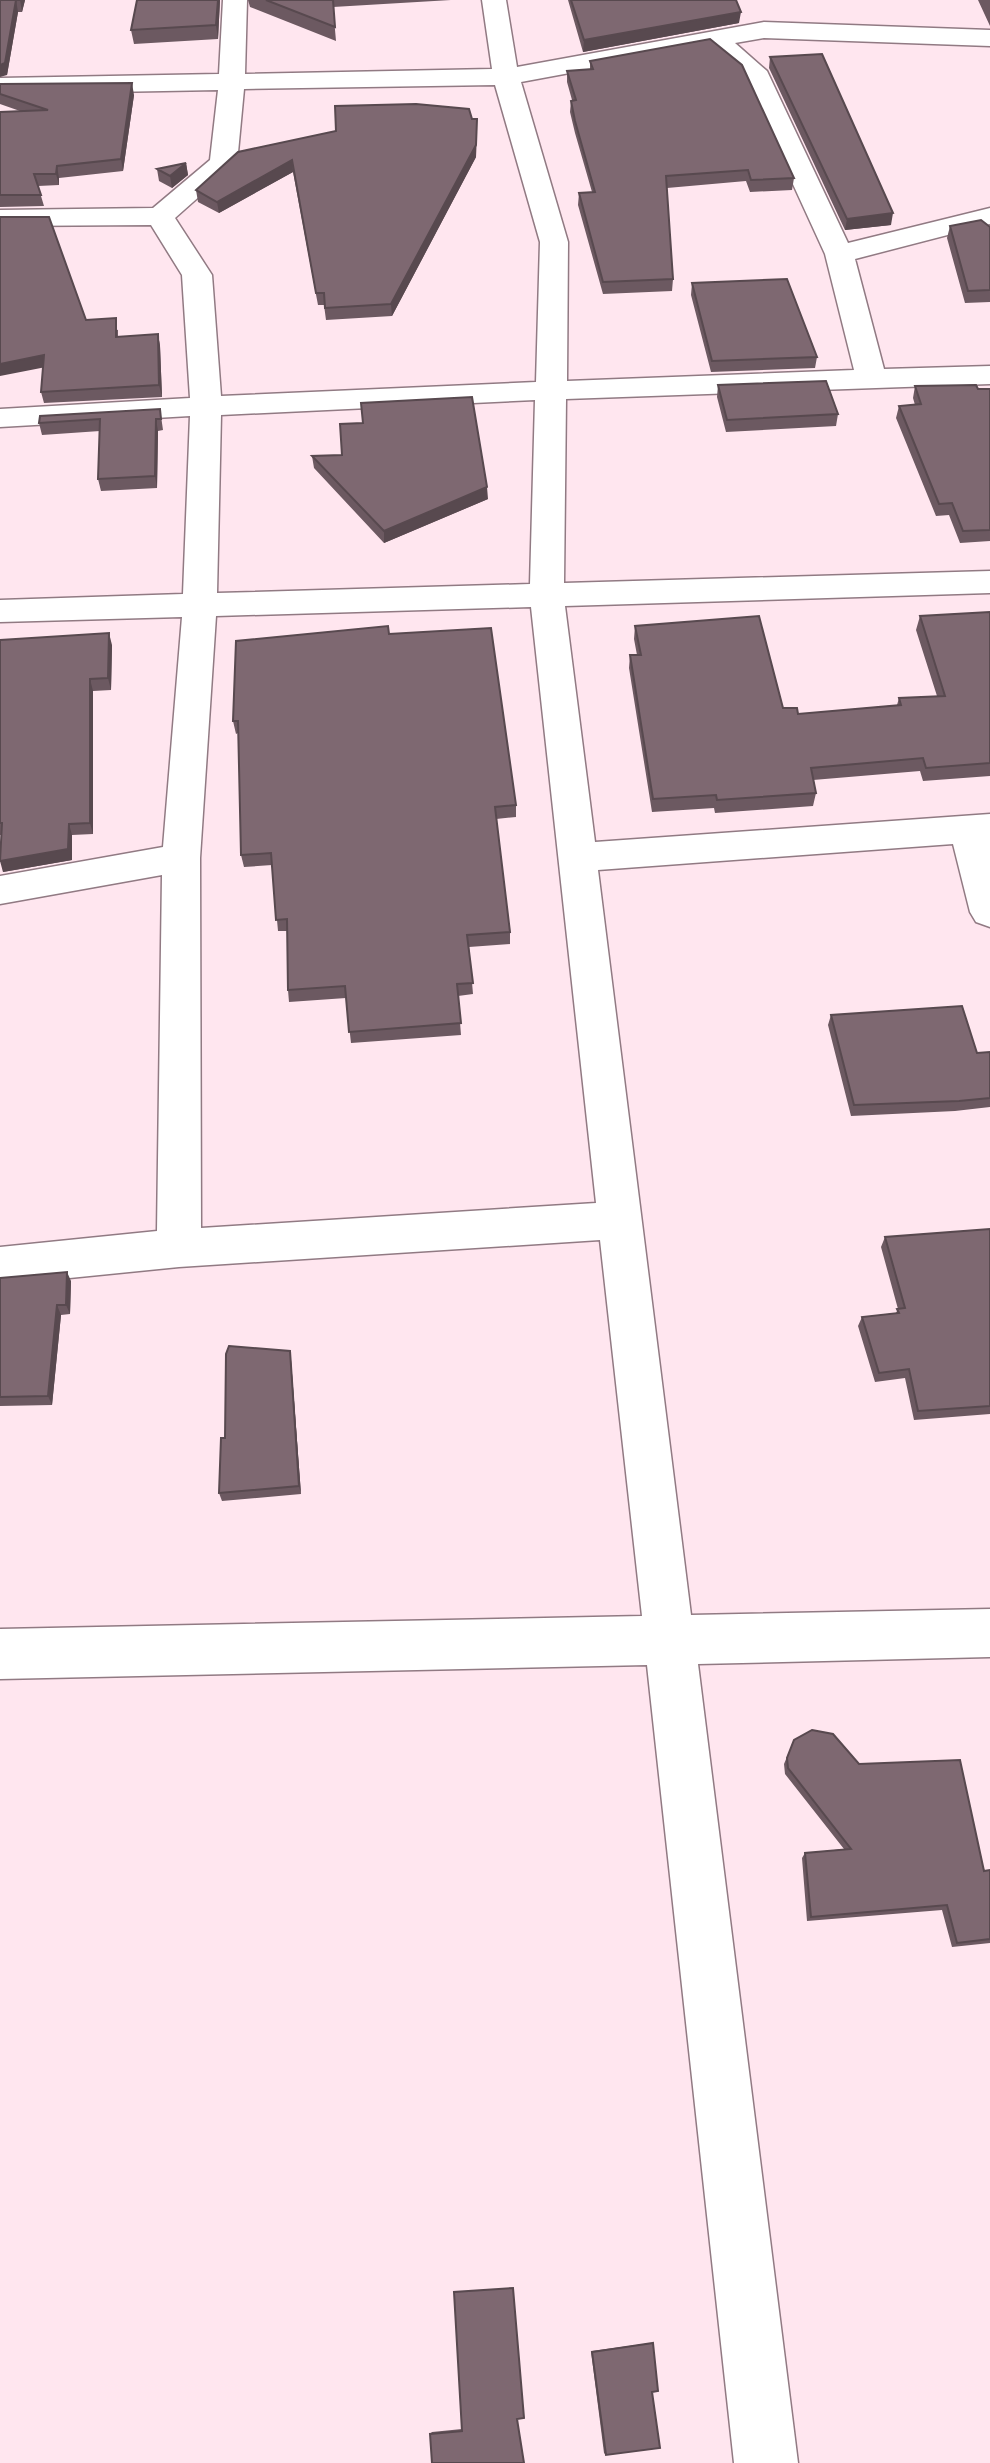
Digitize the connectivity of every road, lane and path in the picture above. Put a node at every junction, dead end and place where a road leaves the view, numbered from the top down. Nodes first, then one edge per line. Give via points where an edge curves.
1 (235, 0) edge
2 (494, 0) edge
3 (756, 0) edge
4 (764, 30) junction
5 (990, 38) edge
6 (715, 39) junction
7 (506, 77) junction
8 (232, 82) junction
9 (0, 86) edge
10 (160, 216) junction
11 (990, 216) edge
12 (0, 218) edge
13 (839, 254) junction
14 (990, 375) edge
15 (871, 379) junction
16 (551, 390) junction
17 (206, 405) junction
18 (0, 418) edge
19 (990, 582) edge
20 (547, 597) junction
21 (200, 605) junction
22 (0, 611) edge
23 (979, 829) edge
24 (577, 857) junction
25 (181, 858) junction
26 (0, 890) edge
27 (990, 912) edge
28 (620, 1220) junction
29 (179, 1248) junction
30 (0, 1266) edge
31 (990, 1633) edge
32 (669, 1642) junction
33 (0, 1654) edge
34 (766, 2463) edge

1 - 8 street
2 - 7 street
3 - 4 street
4 - 5 street
4 - 6 street
6 - 7 street
6 - 13 street via 754,71
7 - 8 street
7 - 16 street via 554,242
8 - 9 street
8 - 10 street via 223,163
10 - 12 street
10 - 17 street via 197,275
11 - 13 street
13 - 15 street
14 - 15 street
15 - 16 street
16 - 17 street
16 - 20 street
17 - 18 street
17 - 21 street
19 - 20 street
20 - 21 street
20 - 24 street
21 - 22 street
21 - 25 street
23 - 24 street
23 - 27 street
24 - 28 street
25 - 26 street
25 - 29 street
28 - 29 street
28 - 32 street
29 - 30 street
31 - 32 street
32 - 33 street
32 - 34 street

